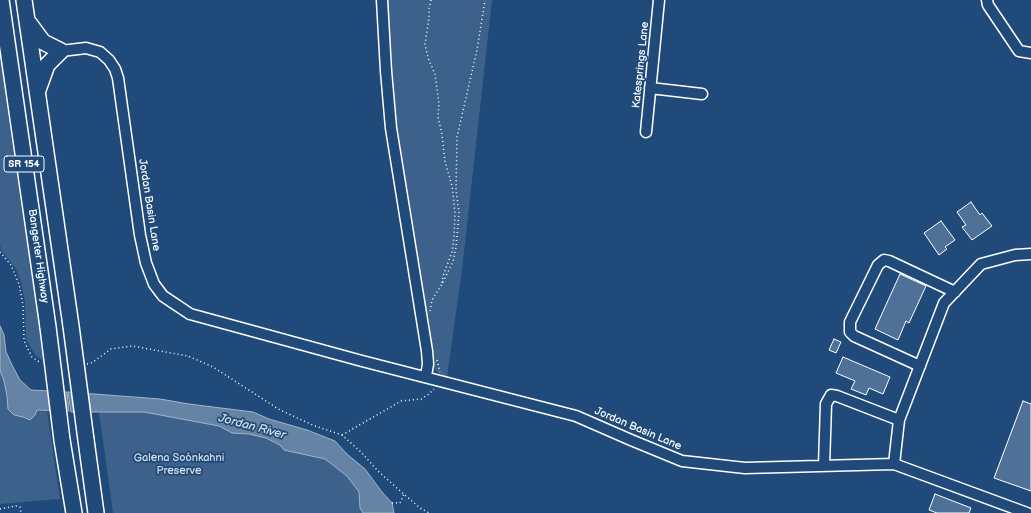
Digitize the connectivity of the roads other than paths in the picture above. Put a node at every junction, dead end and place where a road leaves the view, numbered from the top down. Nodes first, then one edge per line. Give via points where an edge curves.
1 (1, 0) edge
2 (24, 0) edge
3 (382, 0) edge
4 (659, 0) edge
5 (987, 0) edge
6 (27, 21) junction
7 (61, 51) junction
8 (1031, 53) edge
9 (650, 88) junction
10 (37, 90) junction
11 (702, 94) dead end
12 (646, 132) dead end
13 (1031, 254) edge
14 (955, 292) junction
15 (920, 366) junction
16 (426, 376) junction
17 (899, 420) junction
18 (894, 464) junction
19 (824, 466) junction
20 (74, 513) edge
21 (96, 513) edge
22 (1027, 513) edge

1 - 20 highway, Bangerter Highway / SR 154, bridge
2 - 6 highway, Bangerter Highway / SR 154
3 - 16 street via 391,128 427,351
4 - 9 street, Katesprings Lane
5 - 8 street via 1019,51
6 - 7 highway via 43,42
6 - 10 highway, Bangerter Highway / SR 154
7 - 10 highway via 47,64
7 - 16 street, Jordan Basin Lane via 86,48 100,52 115,69 144,256 154,284 163,296 190,314
9 - 11 street
9 - 12 street, Katesprings Lane
10 - 21 highway, Bangerter Highway / SR 154, bridge
13 - 14 street via 1015,255 981,264
14 - 15 street via 944,303
14 - 15 street via 884,260 878,265 850,322 850,332 854,336
15 - 17 street
16 - 19 street, Jordan Basin Lane via 576,416 682,460 745,468
17 - 18 street
17 - 19 street via 830,395 826,404
18 - 19 street, Jordan Basin Lane
18 - 22 street

